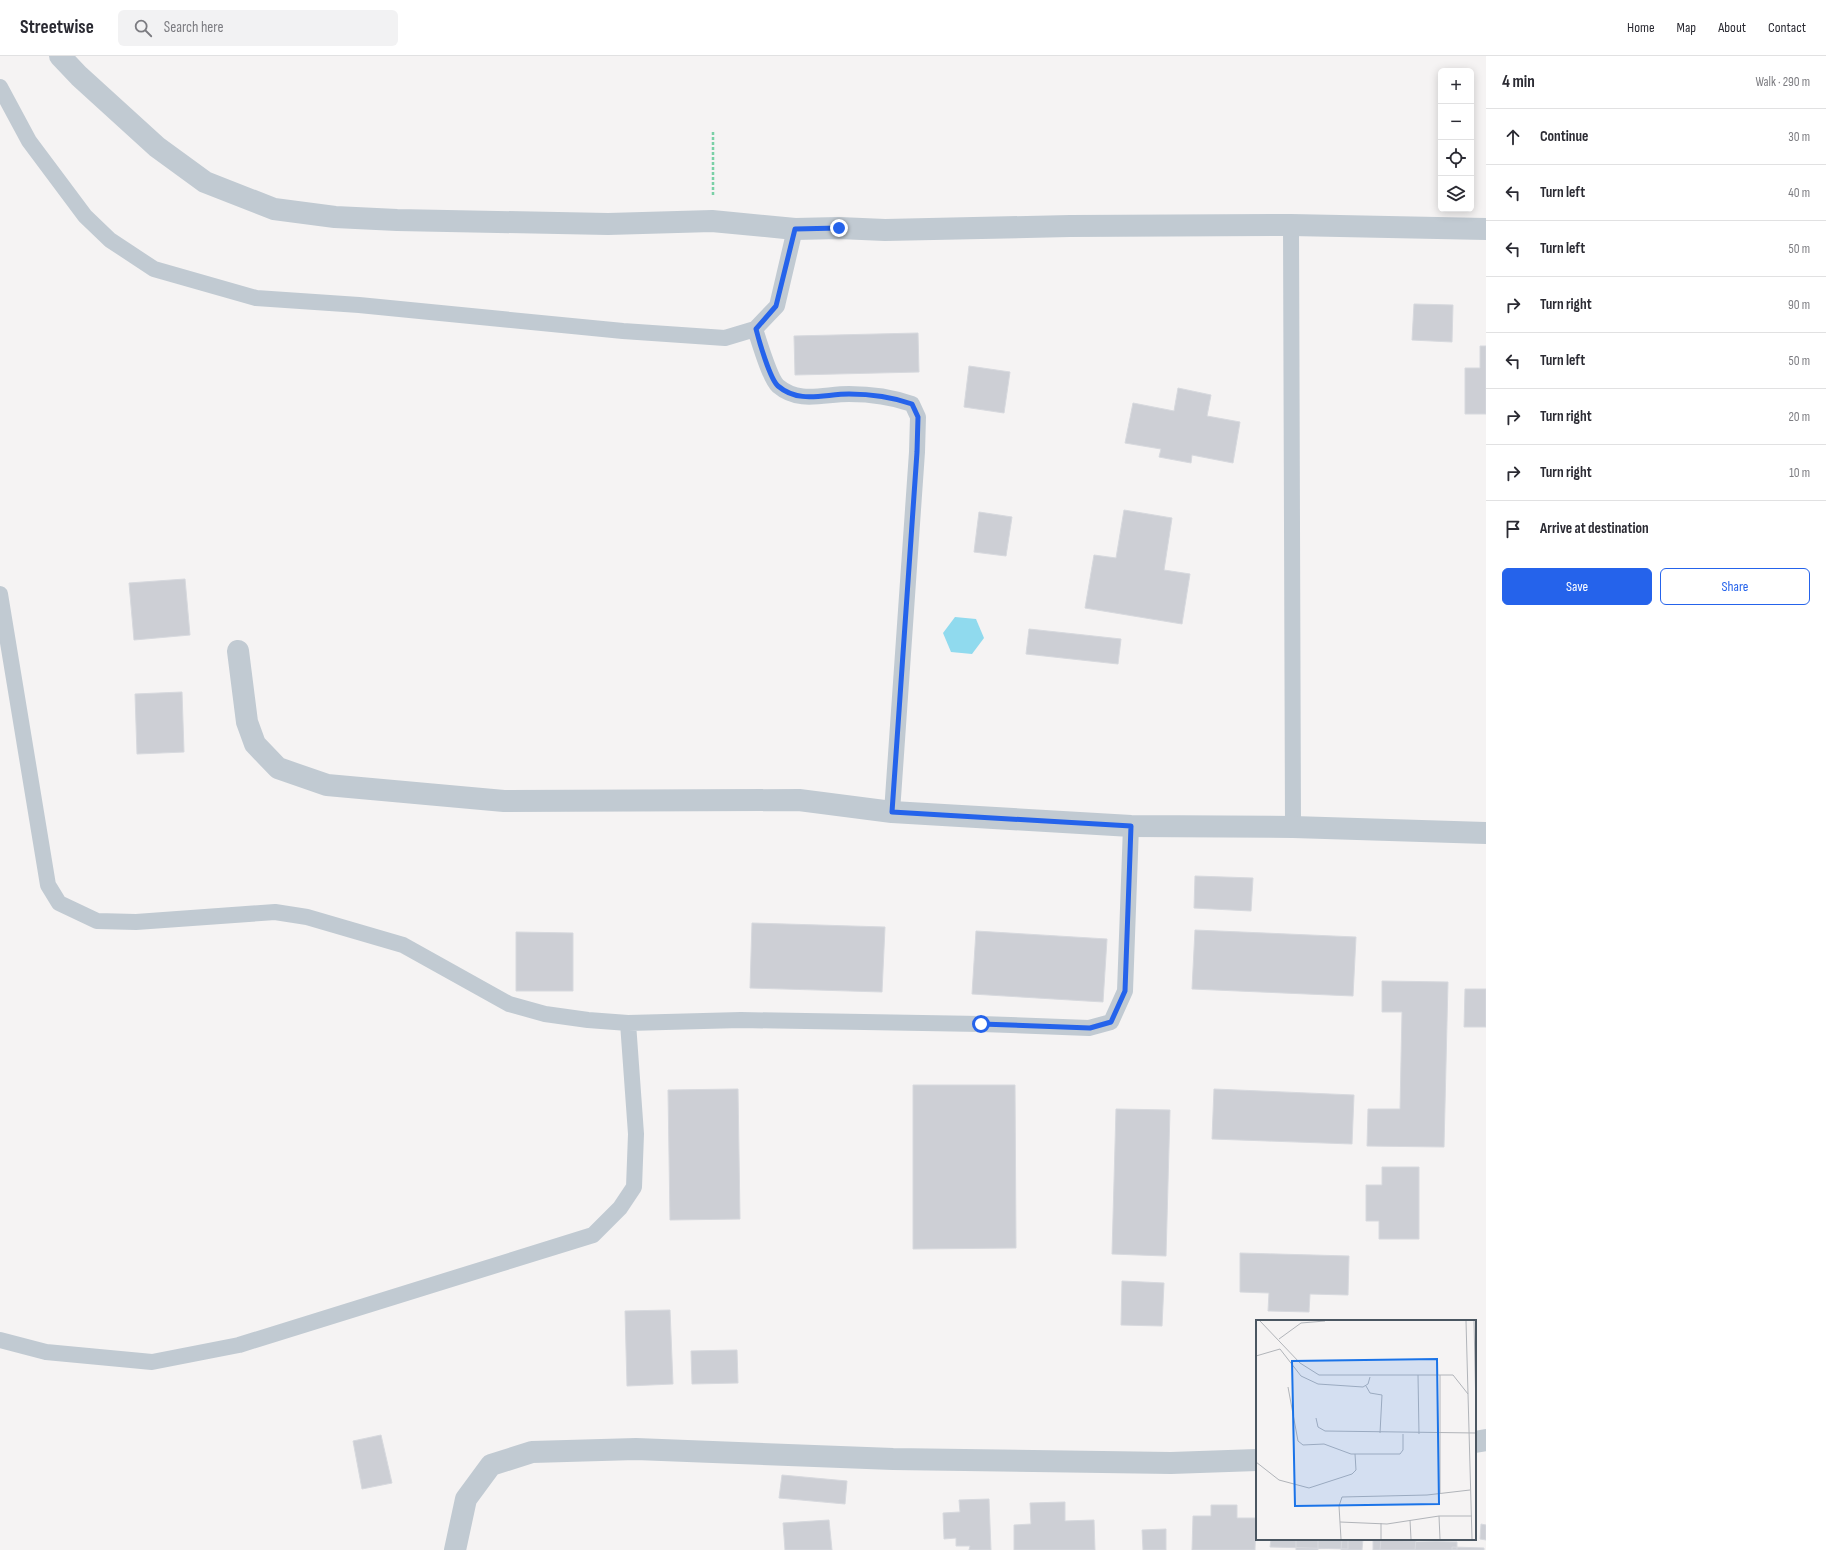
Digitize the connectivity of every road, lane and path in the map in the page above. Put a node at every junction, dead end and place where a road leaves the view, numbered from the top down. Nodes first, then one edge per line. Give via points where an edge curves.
1 (60, 56) edge
2 (0, 87) edge
3 (713, 132) dead end
4 (712, 221) junction
5 (1291, 225) junction
6 (795, 229) junction
7 (1486, 229) edge
8 (756, 329) junction
9 (0, 594) edge
10 (238, 651) dead end
11 (892, 812) junction
12 (1131, 826) junction
13 (1293, 827) junction
14 (1486, 833) edge
15 (628, 1024) junction
16 (0, 1340) edge
17 (1486, 1440) edge
18 (1476, 1442) edge
19 (1256, 1460) edge
20 (455, 1550) edge

1 - 4 street via 158,148 205,182 274,209 335,217 397,220 608,224
2 - 8 lane via 29,141 85,216 110,240 154,269 256,298 725,338
3 - 4 path
4 - 6 street
5 - 6 street
5 - 7 street
5 - 13 lane
6 - 8 lane via 776,306
8 - 11 lane via 764,358 777,386 799,397 849,394 894,398 912,404 918,417
9 - 15 lane via 48,885 59,903 97,921 136,922 275,912 307,916 403,945 509,1004 545,1014
10 - 11 street via 247,722 255,744 278,768 327,786 504,801 799,800
11 - 12 street
12 - 13 street
12 - 15 lane via 1125,991 1111,1022 1090,1028 741,1020
13 - 14 street
15 - 16 lane via 636,1134 634,1187 620,1208 592,1234 239,1345 152,1362 46,1352
17 - 18 street
19 - 20 street via 1171,1463 894,1460 636,1449 532,1452 491,1465 466,1499

